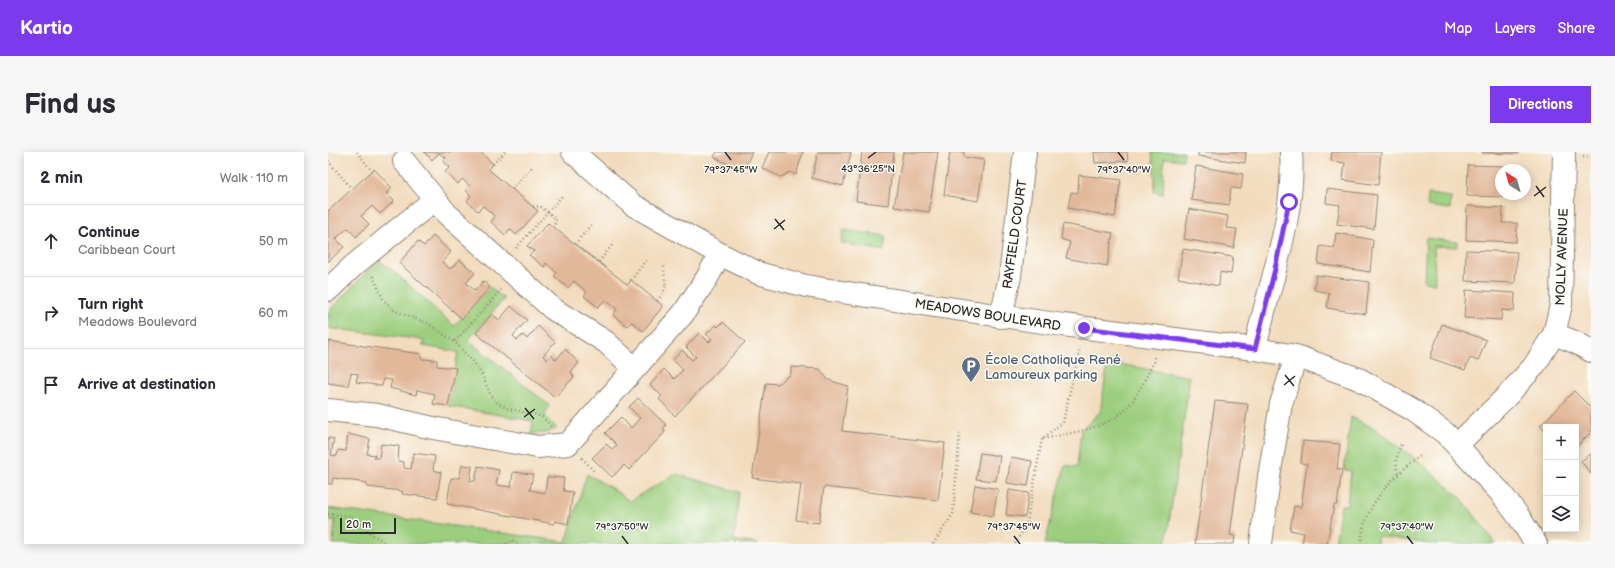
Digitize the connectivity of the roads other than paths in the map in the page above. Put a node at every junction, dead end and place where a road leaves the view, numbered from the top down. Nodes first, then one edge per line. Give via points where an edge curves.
1 (573, 152) edge
2 (1025, 152) edge
3 (1291, 152) edge
4 (1564, 152) edge
5 (404, 161) dead end
6 (434, 200) junction
7 (720, 254) junction
8 (328, 290) edge
9 (1001, 317) junction
10 (1554, 334) junction
11 (1255, 349) junction
12 (1591, 351) edge
13 (1296, 356) junction
14 (634, 368) junction
15 (328, 410) edge
16 (1457, 445) junction
17 (1260, 544) edge
18 (1536, 544) edge

1 - 7 street, MEADOWS BOULEVARD via 633,205
2 - 9 street, RAYFIELD COURT via 1010,276
3 - 11 street via 1289,202
4 - 10 street, MOLLY AVENUE via 1561,304
5 - 6 street
6 - 8 street
6 - 14 street via 553,309 606,342
7 - 9 street, MEADOWS BOULEVARD via 758,273 806,286
7 - 14 street via 683,314
9 - 11 street, MEADOWS BOULEVARD
10 - 12 street
10 - 16 street, MOLLY AVENUE via 1534,366
11 - 13 street, MEADOWS BOULEVARD
13 - 16 street, MEADOWS BOULEVARD via 1360,379 1413,410
13 - 17 street via 1281,404
14 - 15 street via 568,444 538,447 377,415
16 - 18 street, MEADOWS BOULEVARD via 1520,517

